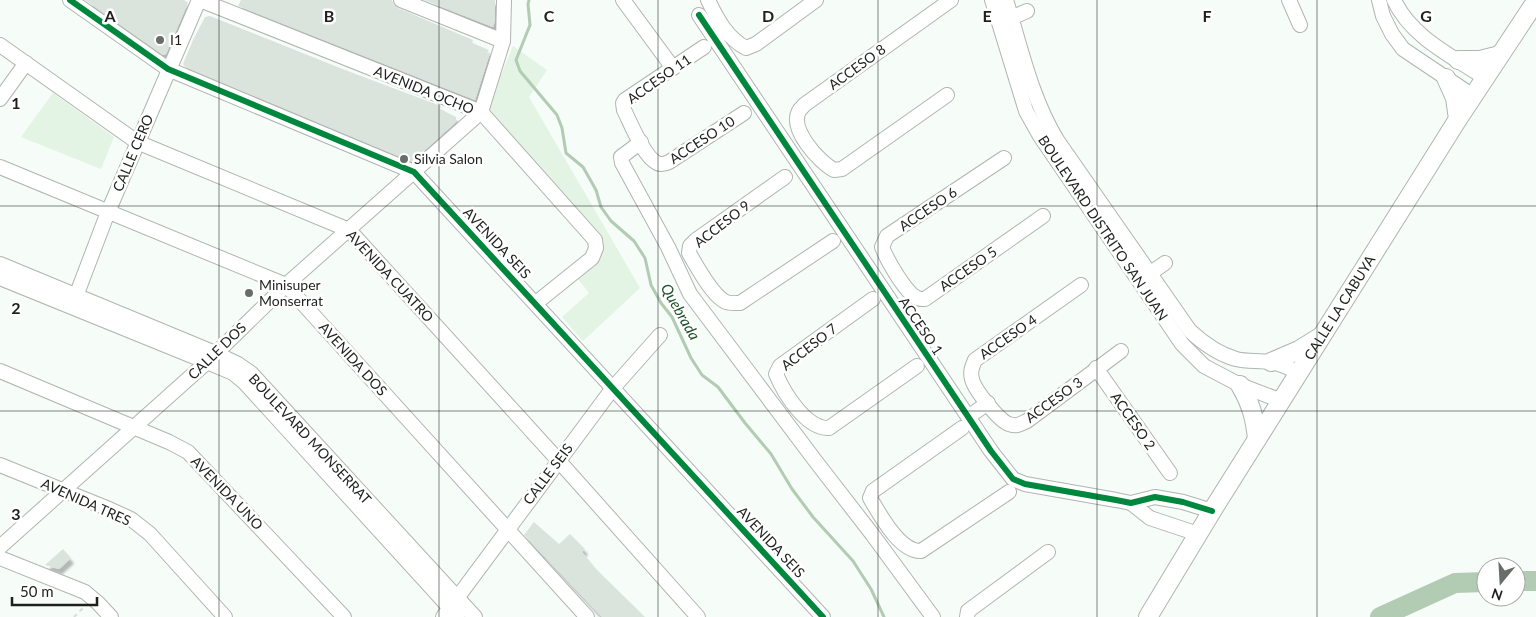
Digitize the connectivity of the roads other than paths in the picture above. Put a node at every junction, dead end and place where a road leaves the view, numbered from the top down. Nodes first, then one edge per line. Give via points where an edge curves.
1 (70, 0) edge
2 (199, 0) edge
3 (401, 0) edge
4 (504, 0) edge
5 (623, 0) edge
6 (708, 0) edge
7 (816, 0) edge
8 (951, 0) edge
9 (992, 0) edge
10 (1006, 0) edge
11 (1289, 0) edge
12 (1379, 0) edge
13 (1394, 0) edge
14 (1535, 1) edge
15 (1027, 11) dead end
16 (698, 15) dead end
17 (1005, 21) junction
18 (1300, 25) dead end
19 (714, 27) junction
20 (504, 41) junction
21 (0, 45) edge
22 (704, 47) dead end
23 (1500, 55) junction
24 (1458, 60) junction
25 (26, 63) junction
26 (673, 68) junction
27 (168, 69) junction
28 (1446, 78) junction
29 (1485, 78) junction
30 (947, 95) dead end
31 (1472, 96) junction
32 (0, 99) edge
33 (481, 112) junction
34 (744, 113) dead end
35 (1458, 120) junction
36 (137, 142) junction
37 (641, 142) junction
38 (811, 150) junction
39 (1004, 158) dead end
40 (795, 160) junction
41 (0, 167) edge
42 (414, 172) junction
43 (785, 177) dead end
44 (108, 212) junction
45 (1043, 216) dead end
46 (349, 230) junction
47 (833, 241) dead end
48 (1165, 263) dead end
49 (0, 264) edge
50 (896, 274) junction
51 (0, 278) edge
52 (1145, 278) junction
53 (706, 282) junction
54 (286, 285) junction
55 (1081, 285) dead end
56 (880, 286) junction
57 (690, 294) junction
58 (873, 299) dead end
59 (74, 302) junction
60 (536, 303) junction
61 (1323, 335) junction
62 (660, 336) dead end
63 (1121, 351) dead end
64 (211, 358) junction
65 (1271, 362) junction
66 (917, 366) dead end
67 (1096, 368) junction
68 (0, 371) edge
69 (1299, 373) junction
70 (1240, 385) junction
71 (613, 388) junction
72 (1282, 401) junction
73 (988, 403) junction
74 (795, 406) junction
75 (781, 416) junction
76 (965, 423) junction
77 (134, 427) junction
78 (1257, 439) junction
79 (558, 460) junction
80 (0, 465) edge
81 (1170, 473) dead end
82 (62, 490) junction
83 (1009, 492) dead end
84 (1131, 502) junction
85 (1212, 511) junction
86 (886, 524) junction
87 (507, 529) junction
88 (872, 534) junction
89 (1198, 534) junction
90 (0, 547) edge
91 (1048, 552) dead end
92 (0, 558) edge
93 (452, 610) edge
94 (111, 617) edge
95 (225, 617) edge
96 (344, 617) edge
97 (475, 617) edge
98 (587, 617) edge
99 (698, 617) edge
100 (823, 617) edge
101 (933, 617) edge
102 (967, 617) edge
103 (1148, 617) edge

1 - 27 street, AVENIDA SEIS
2 - 27 street, CALLE CERO
2 - 33 street, AVENIDA OCHO
3 - 20 street
4 - 20 street
5 - 26 street
6 - 19 street
7 - 19 street via 746,48
8 - 38 street, ACCESO 8 via 804,105 799,111 798,128
9 - 17 street, BOULEVARD DISTRITO SAN JUAN
10 - 17 street, BOULEVARD DISTRITO SAN JUAN
11 - 18 street
12 - 28 street via 1383,16 1403,49
13 - 24 street via 1402,16 1417,32
14 - 23 street, CALLE LA CABUYA
15 - 17 street
16 - 19 street, ACCESO 1
17 - 52 street, BOULEVARD DISTRITO SAN JUAN via 1026,111 1040,136
19 - 40 street, ACCESO 1
20 - 33 street
21 - 25 street, AVENIDA CUATRO
22 - 26 street, ACCESO 11
23 - 24 street via 1480,60
23 - 29 street, CALLE LA CABUYA
24 - 29 street
25 - 32 street
25 - 36 street, AVENIDA CUATRO
26 - 37 street, ACCESO 11 via 623,103
27 - 36 street, CALLE CERO
27 - 42 street, AVENIDA SEIS
28 - 31 street
28 - 35 street via 1455,98
29 - 31 street, CALLE LA CABUYA
30 - 38 street via 842,169 829,167
31 - 35 street, CALLE LA CABUYA
33 - 42 street, CALLE DOS
33 - 60 street, AVENIDA OCHO via 595,240 592,258
34 - 37 street, ACCESO 10 via 662,164 648,156
35 - 61 street, CALLE LA CABUYA
36 - 44 street, CALLE CERO
36 - 46 street, AVENIDA CUATRO
37 - 57 street via 621,156 622,163
38 - 40 street
39 - 50 street, ACCESO 6 via 887,236 882,247
40 - 56 street, ACCESO 1
41 - 44 street, AVENIDA DOS
42 - 46 street, CALLE DOS
42 - 60 street, AVENIDA SEIS
43 - 53 street, ACCESO 9 via 690,246 689,253
44 - 54 street, AVENIDA DOS
44 - 59 street, CALLE CERO
45 - 50 street, ACCESO 5 via 925,299 910,293
46 - 54 street, CALLE DOS
46 - 79 street, AVENIDA CUATRO
47 - 53 street via 740,303 724,301
48 - 52 street
49 - 59 street, BOULEVARD MONSERRAT
50 - 56 street
51 - 59 street, BOULEVARD MONSERRAT
52 - 65 street, BOULEVARD DISTRITO SAN JUAN via 1202,342 1237,359
52 - 70 street, BOULEVARD DISTRITO SAN JUAN via 1182,344 1204,366
53 - 57 street
54 - 64 street, CALLE DOS
54 - 87 street, AVENIDA DOS
55 - 73 street, ACCESO 4 via 975,360 971,368 972,380
56 - 76 street, ACCESO 1
57 - 75 street
58 - 74 street, ACCESO 7 via 780,366 776,374
59 - 64 street, BOULEVARD MONSERRAT
60 - 71 street, AVENIDA SEIS
61 - 65 street
61 - 69 street, CALLE LA CABUYA
62 - 71 street, CALLE SEIS
63 - 67 street, ACCESO 3
64 - 77 street, CALLE DOS
64 - 93 street, BOULEVARD MONSERRAT via 244,382
65 - 69 street, BOULEVARD DISTRITO SAN JUAN
66 - 74 street, ACCESO 7 via 829,428 814,425
67 - 73 street, ACCESO 3 via 1017,425 999,418
67 - 81 street, ACCESO 2
68 - 77 street, AVENIDA UNO
69 - 72 street, CALLE LA CABUYA
70 - 72 street, BOULEVARD DISTRITO SAN JUAN
70 - 78 street via 1250,401
71 - 79 street, CALLE SEIS
71 - 100 street, AVENIDA SEIS
72 - 78 street, CALLE LA CABUYA
73 - 76 street
74 - 75 street
75 - 88 street
76 - 84 street, ACCESO 1 via 1013,479 1025,484
76 - 86 street via 872,491 870,498
77 - 82 street, CALLE DOS
77 - 96 street, AVENIDA UNO via 188,452
78 - 85 street, CALLE LA CABUYA
79 - 87 street, CALLE SEIS
79 - 99 street, AVENIDA CUATRO
80 - 82 street, AVENIDA TRES
82 - 90 street, CALLE DOS
82 - 95 street, AVENIDA TRES via 131,520 150,534
83 - 86 street via 921,551 908,549
84 - 85 street, ACCESO 1 via 1155,497
84 - 89 street via 1150,518
85 - 89 street, CALLE LA CABUYA
86 - 88 street
87 - 93 street, CALLE SEIS
87 - 98 street, AVENIDA DOS
88 - 101 street
89 - 103 street, CALLE LA CABUYA
91 - 102 street via 968,611
92 - 94 street via 85,592
93 - 97 street, BOULEVARD MONSERRAT

